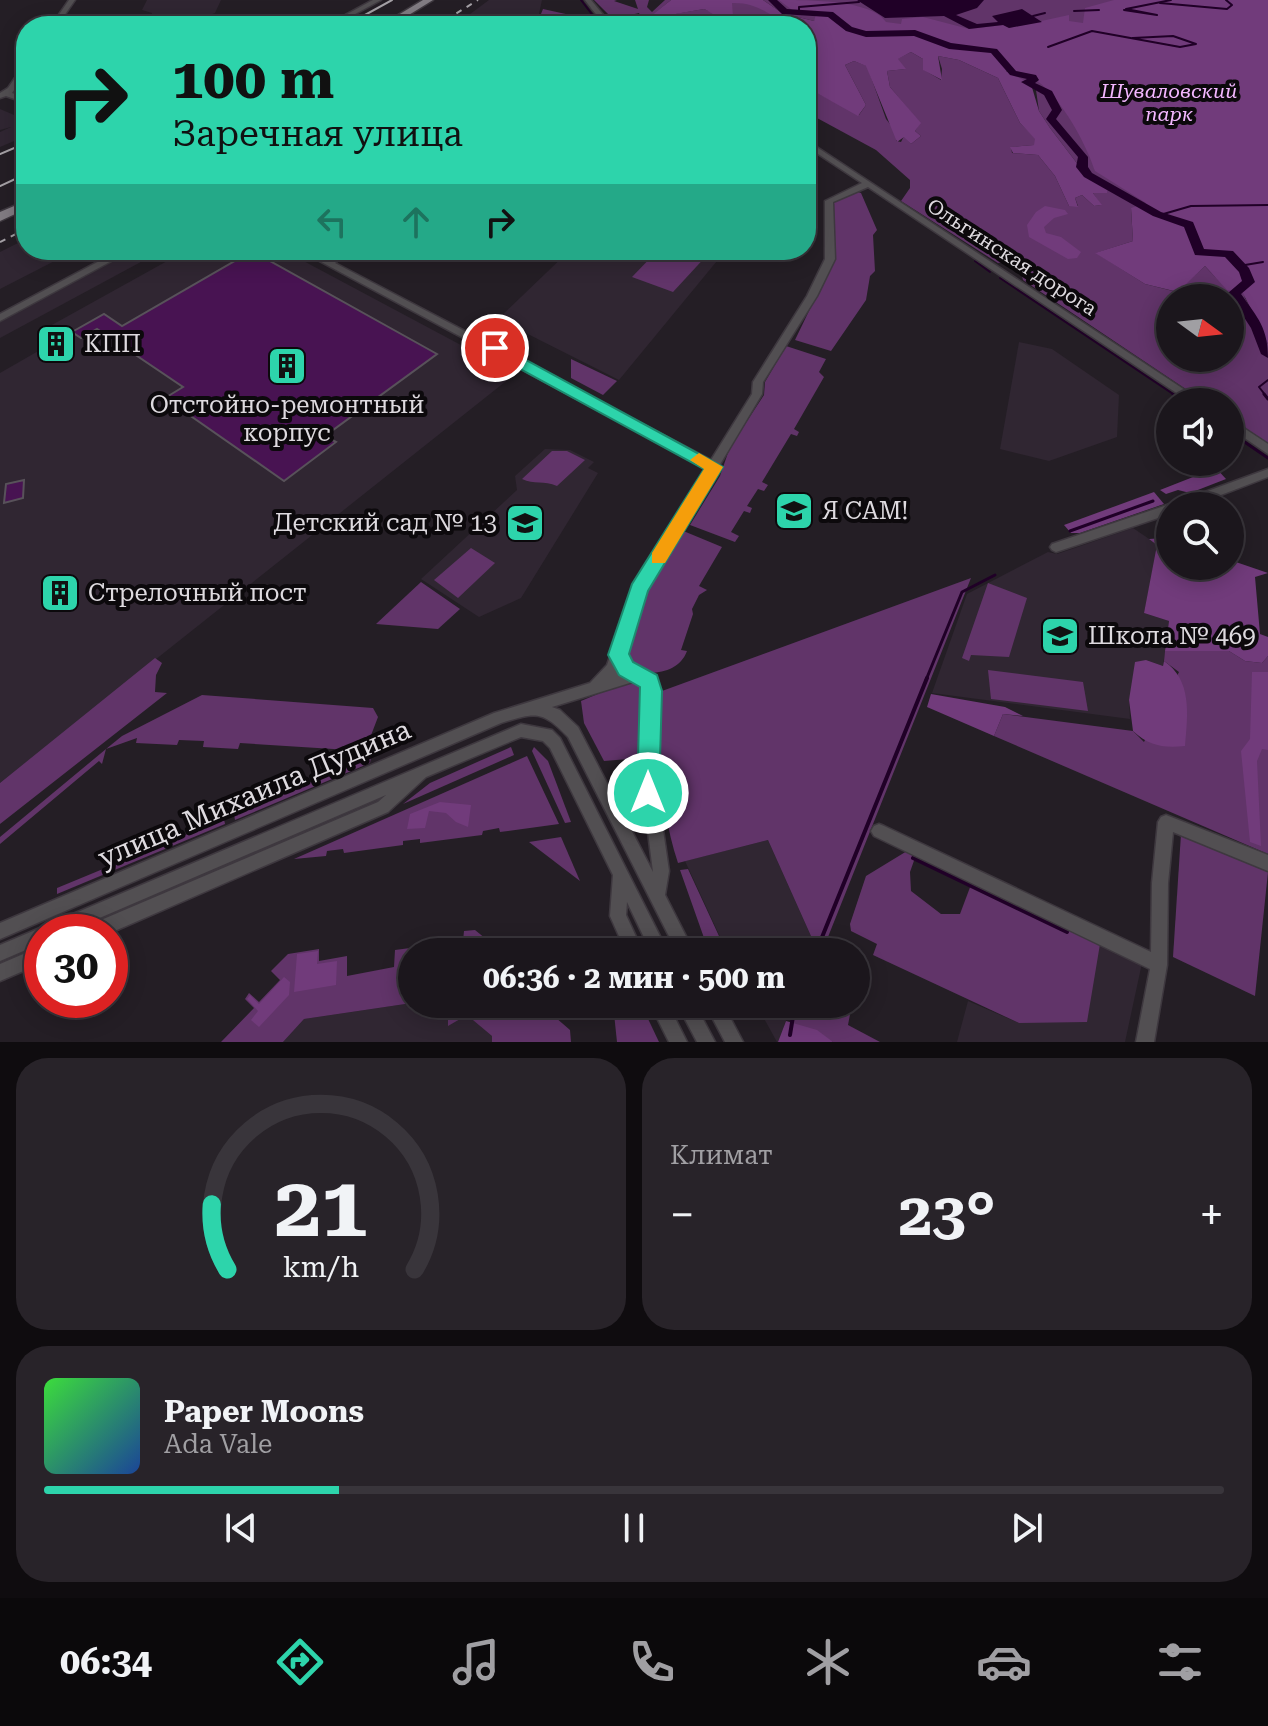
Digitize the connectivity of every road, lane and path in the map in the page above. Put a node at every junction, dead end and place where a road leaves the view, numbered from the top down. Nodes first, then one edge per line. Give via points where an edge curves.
1 (378, 0) edge
2 (429, 0) edge
3 (588, 0) edge
4 (440, 3) dead end
5 (347, 16) edge
6 (402, 16) edge
7 (419, 16) edge
8 (605, 16) edge
9 (816, 149) edge
10 (867, 184) junction
11 (108, 260) edge
12 (324, 260) edge
13 (333, 260) edge
14 (330, 263) junction
15 (0, 318) edge
16 (1177, 388) edge
17 (1244, 433) edge
18 (1268, 450) edge
19 (714, 467) junction
20 (1268, 473) edge
21 (1217, 492) edge
22 (1156, 514) edge
23 (1056, 547) dead end
24 (619, 655) junction
25 (635, 675) junction
26 (586, 691) junction
27 (531, 708) junction
28 (427, 769) junction
29 (879, 831) dead end
30 (1268, 863) edge
31 (620, 874) junction
32 (657, 895) junction
33 (90, 914) edge
34 (128, 917) edge
35 (0, 931) edge
36 (628, 938) edge
37 (653, 938) edge
38 (679, 938) edge
39 (24, 943) edge
40 (0, 953) edge
41 (24, 962) edge
42 (1159, 965) junction
43 (0, 973) edge
44 (666, 1018) edge
45 (693, 1018) edge
46 (721, 1018) edge
47 (678, 1042) edge
48 (706, 1042) edge
49 (734, 1042) edge
50 (1145, 1042) edge

1 - 5 street
2 - 6 main road
3 - 8 street
4 - 7 main road
9 - 10 street, Ольгинская дорога
10 - 16 street, Ольгинская дорога
10 - 19 street via 829,201 830,259
11 - 15 street
12 - 14 street
13 - 14 street
14 - 19 street
17 - 18 street
19 - 24 street via 639,589
20 - 21 street
22 - 23 street
24 - 25 street
24 - 26 street via 604,681
25 - 26 street, улица Михаила Дудина
25 - 32 street via 649,681 652,691 647,768 661,871
26 - 27 street, улица Михаила Дудина
27 - 32 street via 555,714 573,732
27 - 35 street, улица Михаила Дудина via 384,765
28 - 31 street, улица Михаила Дудина via 507,733 547,735
28 - 33 street, улица Михаила Дудина
28 - 34 street via 383,807
29 - 42 street
30 - 42 street via 1166,822
31 - 36 street via 618,916
31 - 37 street
32 - 38 street
39 - 40 street
41 - 43 street
42 - 50 street
44 - 47 street
45 - 48 street
46 - 49 street

